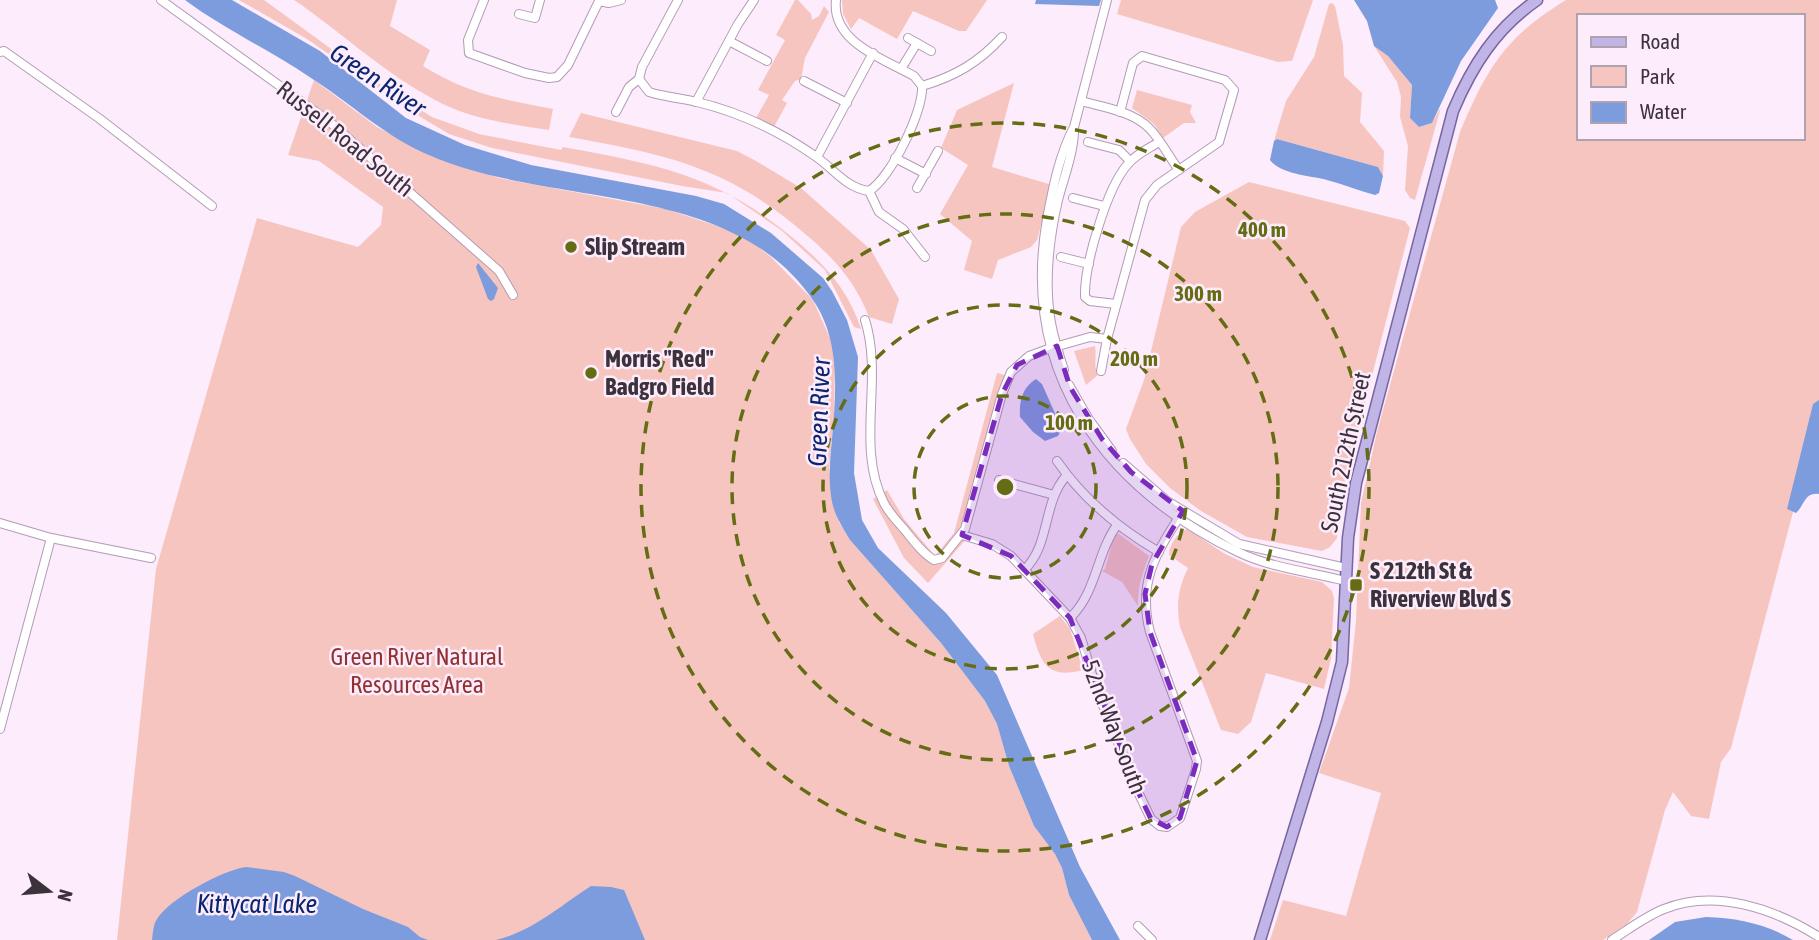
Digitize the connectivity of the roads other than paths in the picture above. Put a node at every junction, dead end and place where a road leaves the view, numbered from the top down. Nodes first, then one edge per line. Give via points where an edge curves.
1 (161, 0) edge
2 (484, 0) edge
3 (540, 0) edge
4 (621, 0) edge
5 (678, 0) edge
6 (754, 0) edge
7 (836, 0) edge
8 (1107, 0) edge
9 (1537, 0) edge
10 (597, 1) edge
11 (519, 14) dead end
12 (1002, 37) dead end
13 (908, 38) dead end
14 (729, 41) junction
15 (917, 43) junction
16 (931, 51) dead end
17 (0, 52) edge
18 (873, 53) junction
19 (767, 61) dead end
20 (901, 69) junction
21 (639, 79) junction
22 (804, 81) dead end
23 (922, 86) junction
24 (1081, 101) junction
25 (696, 102) junction
26 (847, 103) junction
27 (616, 112) dead end
28 (1120, 112) junction
29 (1088, 142) dead end
30 (1159, 142) junction
31 (938, 151) dead end
32 (817, 157) junction
33 (895, 158) junction
34 (1130, 161) junction
35 (1179, 170) junction
36 (926, 174) junction
37 (917, 188) dead end
38 (869, 191) junction
39 (1073, 198) dead end
40 (212, 206) dead end
41 (1104, 206) junction
42 (925, 257) dead end
43 (1061, 257) dead end
44 (1089, 264) junction
45 (513, 295) dead end
46 (1116, 304) junction
47 (865, 320) dead end
48 (1107, 339) junction
49 (1054, 347) junction
50 (1101, 371) dead end
51 (1058, 461) dead end
52 (1067, 475) junction
53 (999, 480) dead end
54 (1054, 495) junction
55 (1182, 514) junction
56 (0, 523) edge
57 (1117, 525) junction
58 (961, 535) junction
59 (51, 538) junction
60 (1159, 552) junction
61 (151, 558) dead end
62 (1346, 569) junction
63 (1024, 570) junction
64 (1346, 581) junction
65 (1070, 618) junction
66 (0, 729) edge
67 (1138, 926) dead end
68 (1819, 937) edge
69 (1152, 940) edge
70 (1260, 940) edge
71 (1612, 940) edge

1 - 45 street, Russell Road South via 373,158 499,271
2 - 10 street via 468,40 469,53 549,78 568,65
3 - 11 street via 535,18
4 - 10 street
5 - 21 street
6 - 14 street
7 - 18 street via 835,16 847,36
8 - 24 street
9 - 62 main road, South 212th Street via 1516,15 1478,59 1453,111 1356,483
12 - 23 street via 972,65
13 - 15 street
14 - 19 street
14 - 25 street
15 - 16 street
15 - 20 street
17 - 40 street via 100,119
18 - 20 street
18 - 26 street
20 - 23 street
21 - 25 street via 649,92
21 - 27 street via 629,87
22 - 26 street
23 - 33 street via 922,100
24 - 28 street
24 - 49 street via 1048,239
25 - 32 street via 744,116
26 - 32 street
28 - 30 street via 1150,129
28 - 35 street via 1137,58 1146,56 1233,86 1219,142
29 - 34 street via 1119,150
30 - 34 street
30 - 35 street
31 - 36 street
32 - 38 street via 851,186
33 - 36 street
33 - 38 street
34 - 41 street
35 - 46 street via 1145,200
36 - 37 street
38 - 42 street via 879,212 903,229
39 - 41 street
41 - 44 street
43 - 44 street
44 - 46 street via 1085,297
46 - 48 street
47 - 58 street via 873,369 870,430 883,502 934,560 942,558
48 - 49 street via 1090,337
48 - 50 street
49 - 55 street via 1070,387 1102,439 1131,472
49 - 58 street via 1029,356 1007,378
51 - 52 street
52 - 54 street
52 - 57 street
53 - 54 street
54 - 63 street via 1037,556
55 - 60 street
55 - 62 street via 1239,544
55 - 64 street via 1248,556
56 - 59 street
57 - 60 street
57 - 65 street via 1108,537 1084,602
58 - 63 street via 1000,548
59 - 61 street
59 - 66 street
60 - 65 street, 52nd Way South via 1147,579 1145,614 1196,761 1180,818 1167,827 1151,819 1139,794
62 - 64 main road, South 212th Street
63 - 65 street
64 - 70 main road, South 212th Street via 1338,684
67 - 69 street
68 - 71 street via 1769,911 1711,901 1664,909

